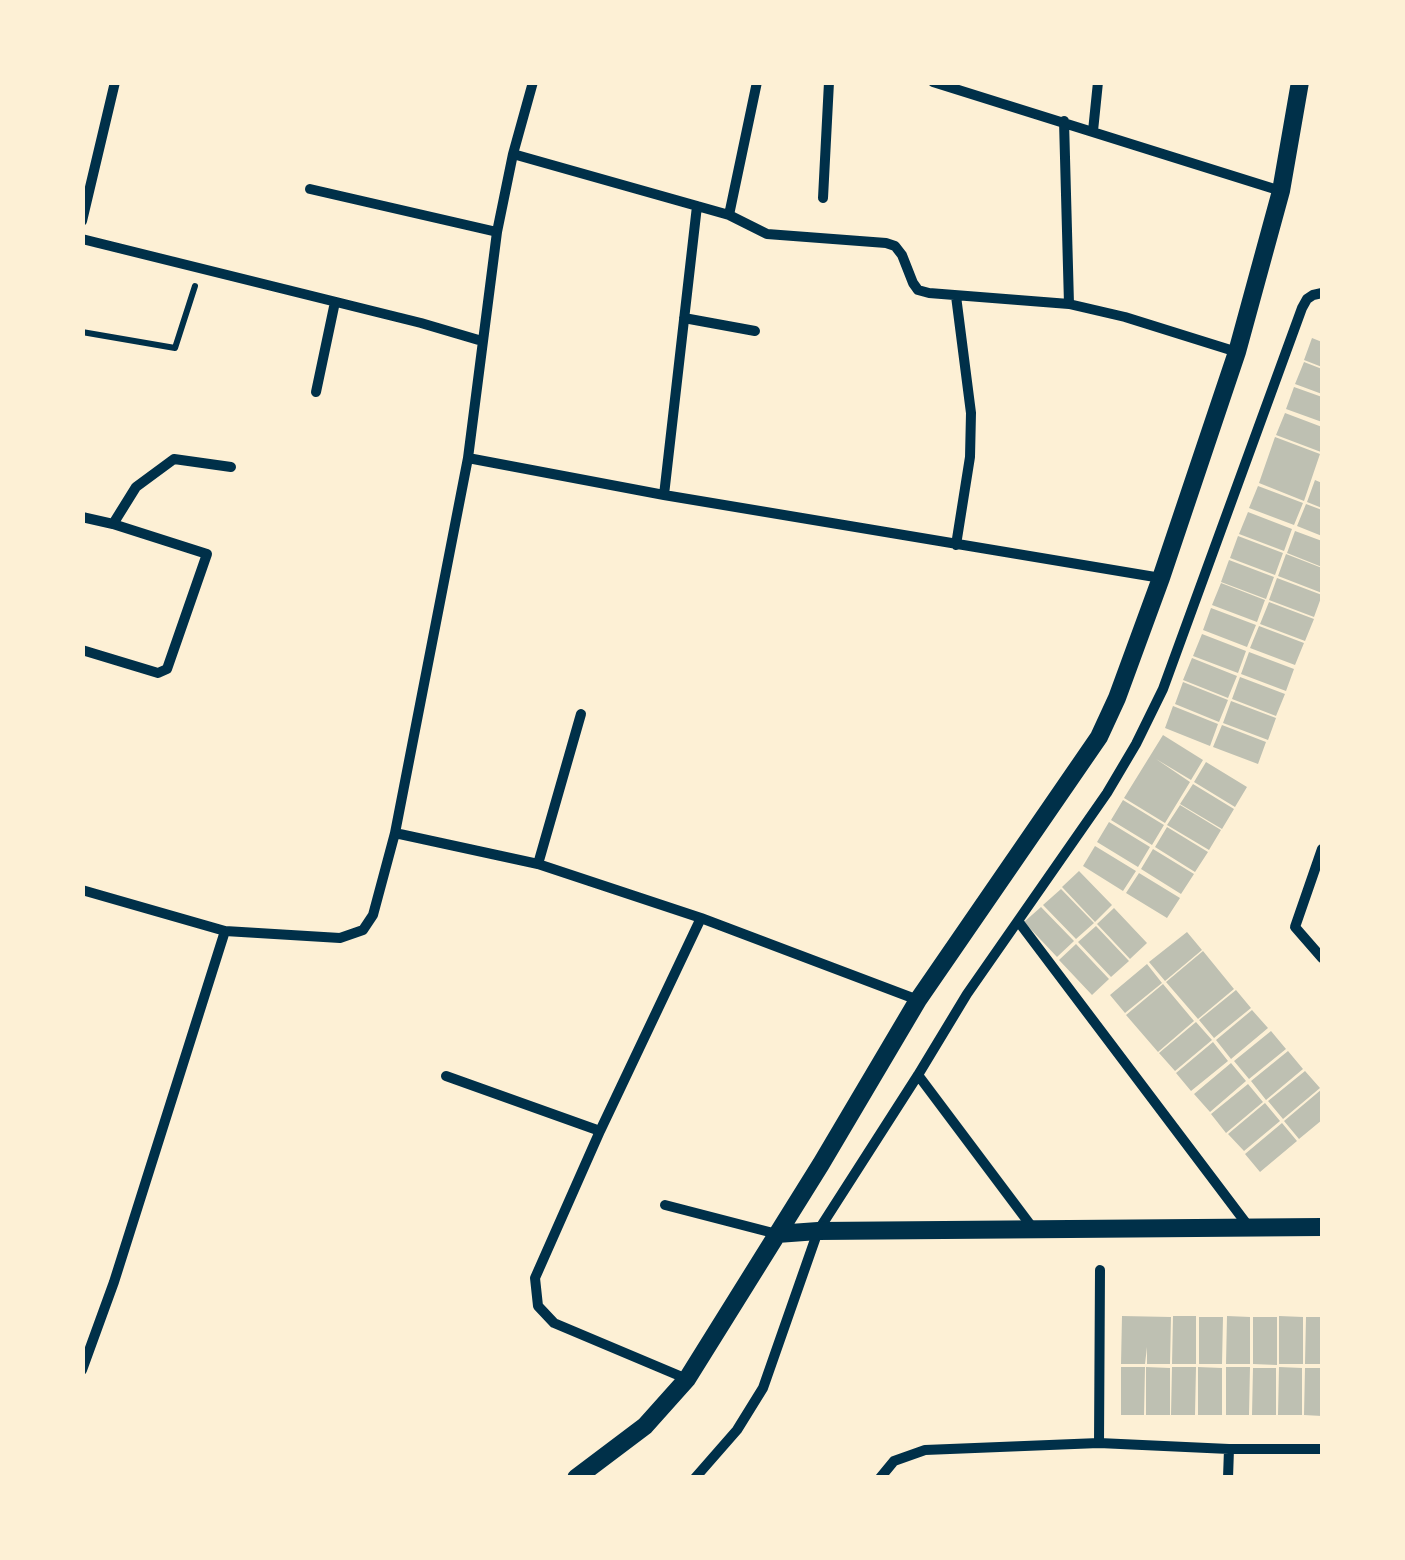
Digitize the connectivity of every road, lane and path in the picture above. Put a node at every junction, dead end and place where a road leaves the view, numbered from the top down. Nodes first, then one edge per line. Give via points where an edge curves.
1 (115, 82) edge
2 (534, 82) edge
3 (757, 82) edge
4 (829, 82) edge
5 (934, 82) edge
6 (1098, 82) edge
7 (1300, 82) edge
8 (959, 86) edge
9 (1064, 122) junction
10 (1093, 131) junction
11 (514, 154) junction
12 (310, 189) dead end
13 (1281, 191) junction
14 (823, 198) dead end
15 (698, 206) junction
16 (729, 215) junction
17 (82, 221) edge
18 (497, 232) junction
19 (82, 239) edge
20 (201, 269) junction
21 (1322, 294) edge
22 (956, 296) junction
23 (335, 302) junction
24 (1070, 304) junction
25 (684, 318) junction
26 (82, 332) edge
27 (755, 332) dead end
28 (482, 341) junction
29 (1237, 352) junction
30 (316, 392) dead end
31 (468, 458) junction
32 (231, 467) dead end
33 (664, 495) junction
34 (82, 517) edge
35 (113, 524) junction
36 (956, 545) junction
37 (1162, 578) junction
38 (82, 650) edge
39 (581, 714) dead end
40 (395, 833) junction
41 (1322, 849) edge
42 (538, 864) junction
43 (82, 890) edge
44 (700, 918) junction
45 (1018, 921) junction
46 (226, 931) junction
47 (1322, 958) edge
48 (918, 1000) junction
49 (918, 1075) junction
50 (446, 1076) dead end
51 (600, 1131) junction
52 (665, 1205) dead end
53 (1249, 1227) junction
54 (1322, 1227) edge
55 (1035, 1231) junction
56 (818, 1232) junction
57 (777, 1234) junction
58 (1100, 1270) dead end
59 (82, 1370) edge
60 (688, 1379) junction
61 (1099, 1443) junction
62 (1322, 1448) edge
63 (1230, 1449) junction
64 (576, 1478) edge
65 (695, 1478) edge
66 (880, 1478) edge
67 (1228, 1478) edge

1 - 17 street
2 - 11 street
3 - 16 street
4 - 14 street
5 - 8 street
6 - 10 street
7 - 13 street
8 - 9 street
9 - 10 street
9 - 24 street
10 - 13 street
11 - 15 street
11 - 18 street
12 - 18 street
13 - 29 street
15 - 16 street
15 - 25 street
16 - 22 street via 768,234 896,246 918,290
18 - 28 street
19 - 20 street
20 - 23 street
20 - 26 path via 175,348
21 - 45 street via 1302,308 1136,744
22 - 24 street
22 - 36 street via 971,414
23 - 28 street
23 - 30 street
24 - 29 street
25 - 27 street
25 - 33 street
28 - 31 street
29 - 37 street
31 - 33 street
31 - 40 street
32 - 35 street via 174,459 136,486
33 - 36 street
34 - 35 street
35 - 38 street via 207,554 167,670
36 - 37 street
37 - 48 street via 1099,737
39 - 42 street
40 - 42 street
40 - 46 street via 374,915 363,930 340,938
41 - 47 street via 1295,928
42 - 44 street
43 - 46 street
44 - 48 street
44 - 51 street
45 - 49 street
45 - 53 street
46 - 59 street
48 - 57 street
49 - 55 street
49 - 56 street
50 - 51 street
51 - 60 street via 536,1278 538,1306 554,1323
52 - 57 street
53 - 54 street
53 - 55 street
55 - 56 street
56 - 57 street
56 - 65 street via 763,1388
57 - 60 street
58 - 61 street
60 - 64 street via 645,1426
61 - 63 street
61 - 66 street via 925,1450 894,1461
62 - 63 street
63 - 67 street

